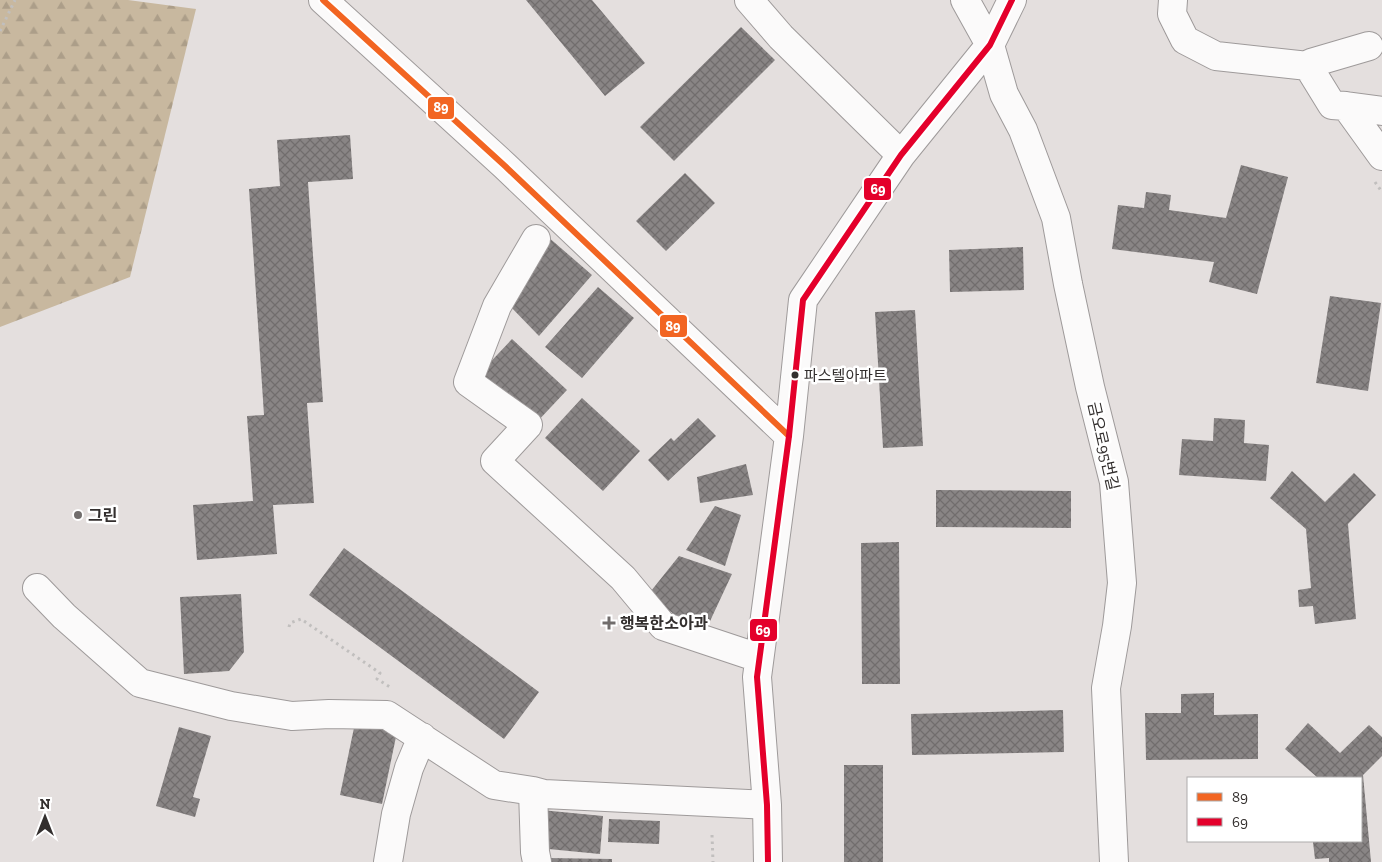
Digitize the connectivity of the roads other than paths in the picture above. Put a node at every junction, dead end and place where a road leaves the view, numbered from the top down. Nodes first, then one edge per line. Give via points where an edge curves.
1 (324, 0) edge
2 (749, 0) edge
3 (965, 0) edge
4 (1012, 0) edge
5 (1173, 0) edge
6 (990, 45) junction
7 (1369, 46) dead end
8 (1308, 66) junction
9 (1346, 106) junction
10 (1382, 111) edge
11 (901, 155) junction
12 (1382, 156) edge
13 (536, 239) dead end
14 (789, 436) junction
15 (37, 588) dead end
16 (759, 658) junction
17 (422, 737) junction
18 (533, 791) junction
19 (767, 805) junction
20 (388, 862) edge
21 (537, 862) edge
22 (768, 862) edge
23 (1114, 862) edge

1 - 14 street via 505,166
2 - 11 street via 781,37
3 - 6 street, 금오로95번길
4 - 6 street
5 - 8 street via 1172,14 1185,40 1216,56
6 - 11 street
6 - 23 street, 금오로95번길 via 1004,94 1023,130 1056,218 1082,350 1114,482 1122,583 1106,688
7 - 8 street
8 - 9 street via 1332,105
9 - 10 street
9 - 12 street
11 - 14 street via 803,300
13 - 16 street via 497,306 468,382 528,425 495,461 623,578 663,626
14 - 16 street
15 - 17 street via 140,683 231,706 292,716 387,715
16 - 19 street via 757,677
17 - 18 street via 494,785
17 - 20 street via 396,814
18 - 19 street via 574,796
18 - 21 street
19 - 22 street

